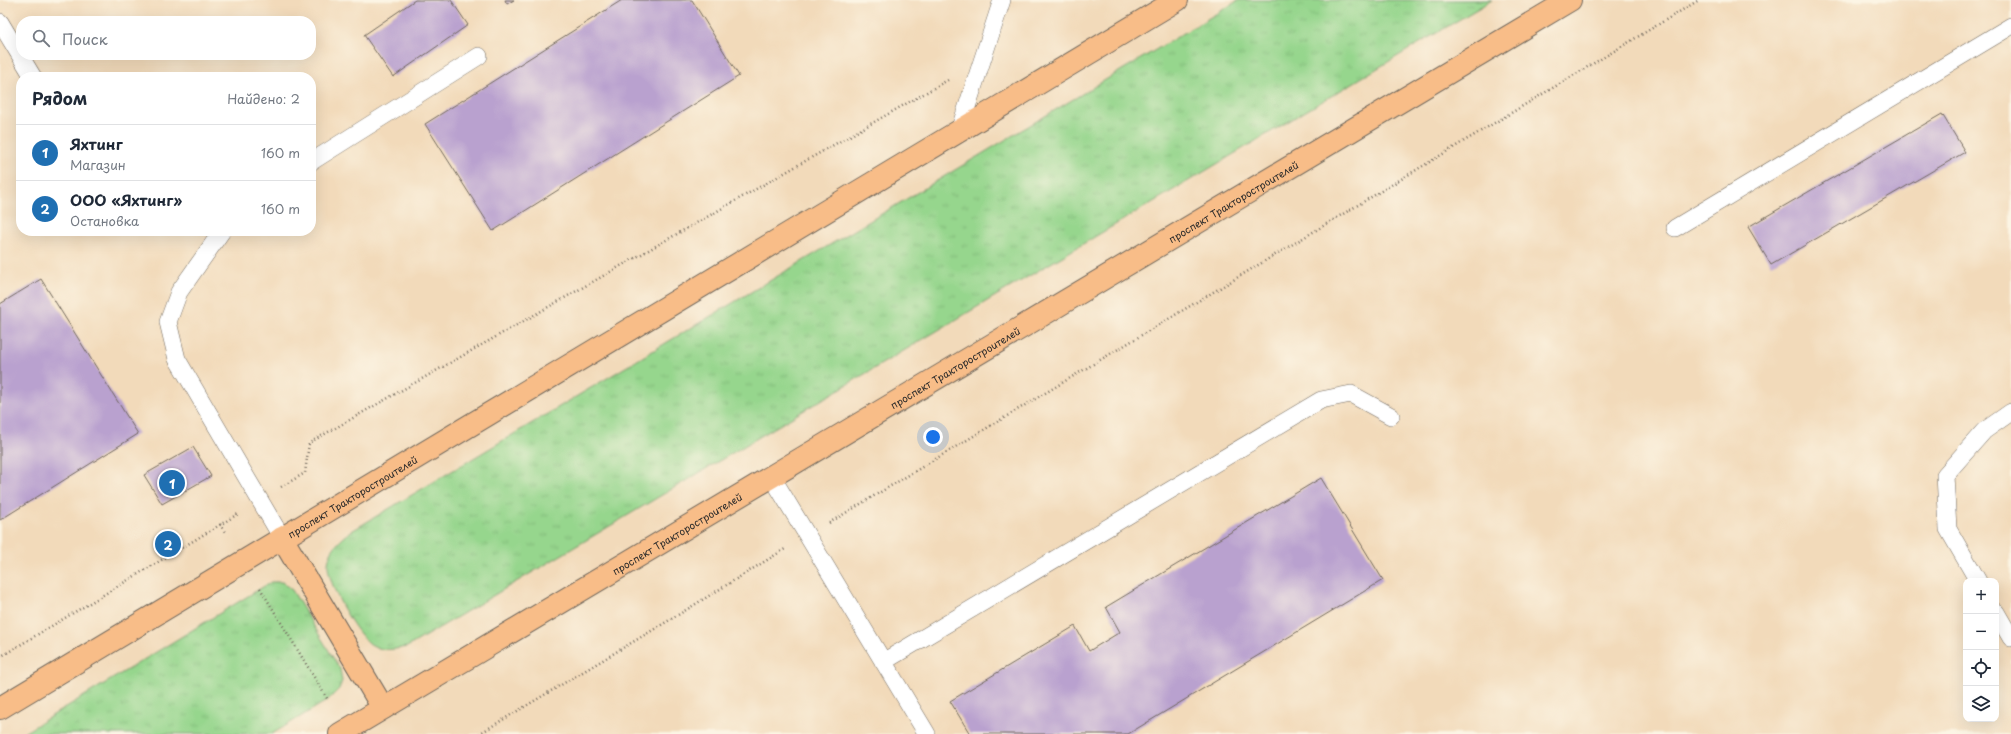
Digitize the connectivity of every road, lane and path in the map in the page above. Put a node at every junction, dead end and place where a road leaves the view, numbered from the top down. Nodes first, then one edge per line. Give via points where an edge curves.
1 (1002, 0) edge
2 (1177, 0) edge
3 (1570, 0) edge
4 (1699, 0) edge
5 (0, 22) edge
6 (2011, 26) edge
7 (16, 49) edge
8 (478, 56) dead end
9 (23, 60) edge
10 (982, 62) junction
11 (30, 72) edge
12 (959, 131) junction
13 (316, 159) edge
14 (1675, 228) dead end
15 (218, 236) edge
16 (2011, 412) edge
17 (1390, 416) dead end
18 (772, 476) junction
19 (260, 500) junction
20 (220, 524) junction
21 (823, 526) dead end
22 (226, 534) dead end
23 (282, 538) junction
24 (778, 553) dead end
25 (1976, 578) edge
26 (260, 588) dead end
27 (1997, 614) edge
28 (2011, 638) edge
29 (0, 656) edge
30 (883, 662) junction
31 (328, 700) dead end
32 (0, 708) edge
33 (383, 708) junction
34 (340, 734) edge
35 (479, 734) edge
36 (927, 734) edge

1 - 10 lane
2 - 12 main road, проспект Тракторостроителей
3 - 18 main road, проспект Тракторостроителей
4 - 21 path
5 - 7 lane
6 - 14 lane
8 - 13 lane
9 - 11 lane
10 - 12 lane
10 - 19 path via 309,443 305,473
12 - 23 main road, проспект Тракторостроителей
15 - 19 lane via 179,292 168,322 177,359
16 - 25 lane via 1984,432 1944,475 1948,529
17 - 30 lane via 1350,394 1321,400
18 - 30 lane
18 - 33 main road, проспект Тракторостроителей
19 - 20 path
19 - 23 lane
20 - 22 path
20 - 29 path
23 - 32 main road, проспект Тракторостроителей
23 - 33 main road
24 - 35 path
26 - 31 path
27 - 28 lane
30 - 36 lane
33 - 34 main road, проспект Тракторостроителей

